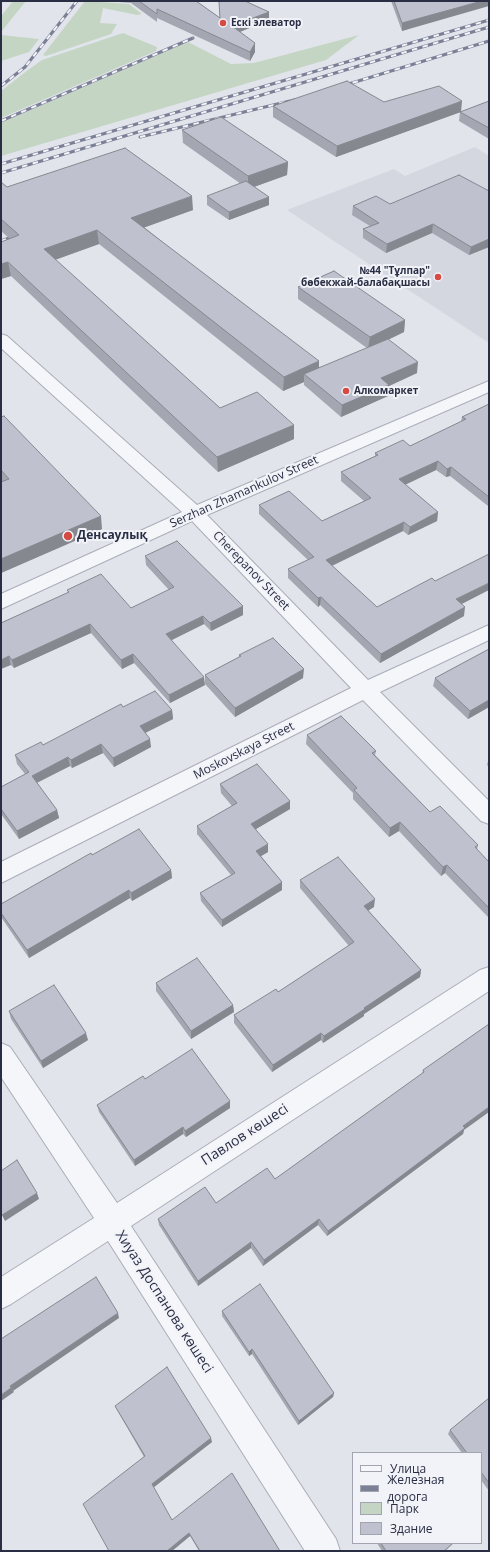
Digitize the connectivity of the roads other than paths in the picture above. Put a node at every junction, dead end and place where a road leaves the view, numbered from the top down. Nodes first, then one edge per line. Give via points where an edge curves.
1 (1, 339) edge
2 (489, 386) edge
3 (195, 513) junction
4 (1, 602) edge
5 (489, 632) edge
6 (365, 690) junction
7 (489, 814) edge
8 (1, 873) edge
9 (489, 978) edge
10 (1, 1055) edge
11 (112, 1221) junction
12 (1, 1294) edge
13 (324, 1551) edge

1 - 3 street, Cherepanov Street
2 - 3 street, Serzhan Zhamankulov Street
3 - 4 street, Serzhan Zhamankulov Street
3 - 6 street, Cherepanov Street
5 - 6 street, Moskovskaya Street
6 - 7 street, Cherepanov Street
6 - 8 street, Moskovskaya Street
9 - 11 street, Павлов көшесі
10 - 11 street, Хиуаз Доспанова көшесі
11 - 12 street, Павлов көшесі
11 - 13 street, Хиуаз Доспанова көшесі

